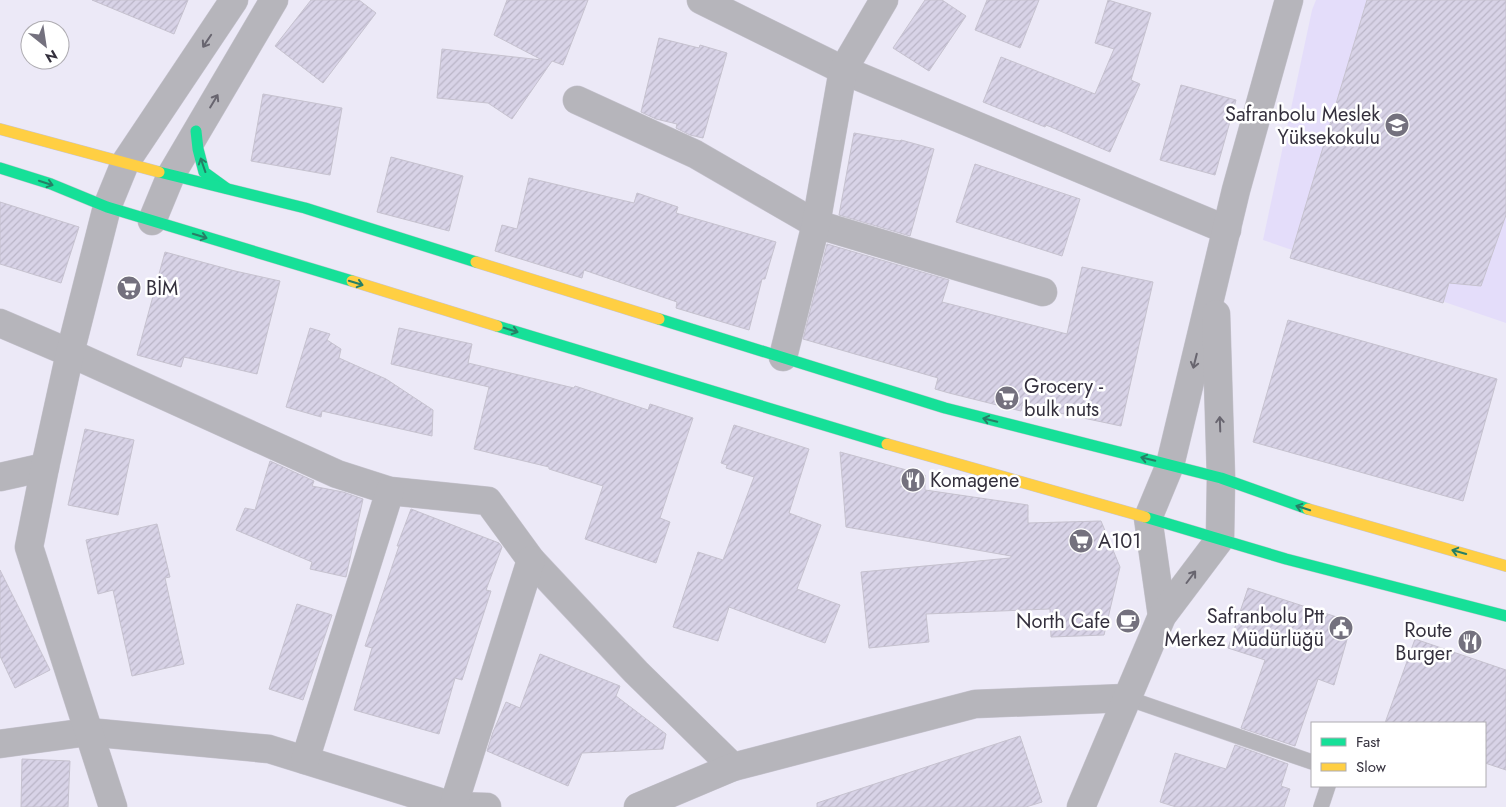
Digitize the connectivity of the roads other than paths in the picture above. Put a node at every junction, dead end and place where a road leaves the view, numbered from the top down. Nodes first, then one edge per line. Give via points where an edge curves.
1 (234, 0) edge
2 (274, 0) edge
3 (702, 0) edge
4 (884, 0) edge
5 (1289, 0) edge
6 (843, 70) junction
7 (576, 100) dead end
8 (0, 129) edge
9 (196, 131) junction
10 (125, 163) junction
11 (0, 168) edge
12 (171, 175) junction
13 (227, 189) junction
14 (106, 207) junction
15 (152, 221) junction
16 (816, 224) junction
17 (1227, 230) junction
18 (1215, 280) junction
19 (1043, 292) dead end
20 (0, 323) edge
21 (70, 353) junction
22 (783, 358) junction
23 (1170, 465) junction
24 (45, 467) junction
25 (0, 477) edge
26 (1221, 478) junction
27 (390, 491) junction
28 (1148, 518) junction
29 (1220, 539) junction
30 (531, 560) junction
31 (1506, 566) edge
32 (1162, 616) junction
33 (1506, 616) edge
34 (1127, 698) junction
35 (88, 732) junction
36 (0, 744) edge
37 (305, 760) junction
38 (1311, 762) edge
39 (733, 767) junction
40 (1328, 787) edge
41 (113, 807) edge
42 (453, 807) edge
43 (486, 807) edge
44 (638, 807) edge
45 (1081, 807) edge
46 (1321, 807) edge

1 -> 10 street
9 -> 2 street
3 - 6 street
4 - 6 street
5 - 17 street
6 - 16 street
6 - 17 street
7 - 16 street via 696,154
8 - 10 street
9 - 12 street
13 -> 9 street via 204,172
10 - 12 street
10 - 14 street
11 -> 14 street via 51,184
12 - 13 street
12 - 15 street
13 - 22 street via 305,208
14 - 15 street
14 - 21 street
15 -> 28 street via 905,449
16 - 19 street
16 - 22 street
17 - 18 street
18 -> 23 street
26 -> 18 street
20 - 21 street
21 - 24 street
21 - 27 street via 337,474
23 -> 22 street via 945,408
23 - 26 street
23 - 28 street
24 - 25 street
24 - 35 street via 29,547
26 - 29 street
31 -> 26 street via 1301,507
27 - 30 street via 488,501
27 - 37 street
28 - 29 street
28 - 32 street
32 -> 29 street
29 - 33 street
30 - 39 street via 636,672
30 - 42 street
32 - 34 street
34 - 38 lane
34 - 39 street via 975,704
34 - 45 street
35 - 36 street
35 - 37 street via 269,749
35 - 41 street
37 - 42 street
39 - 44 street
40 - 46 lane
42 - 43 street

